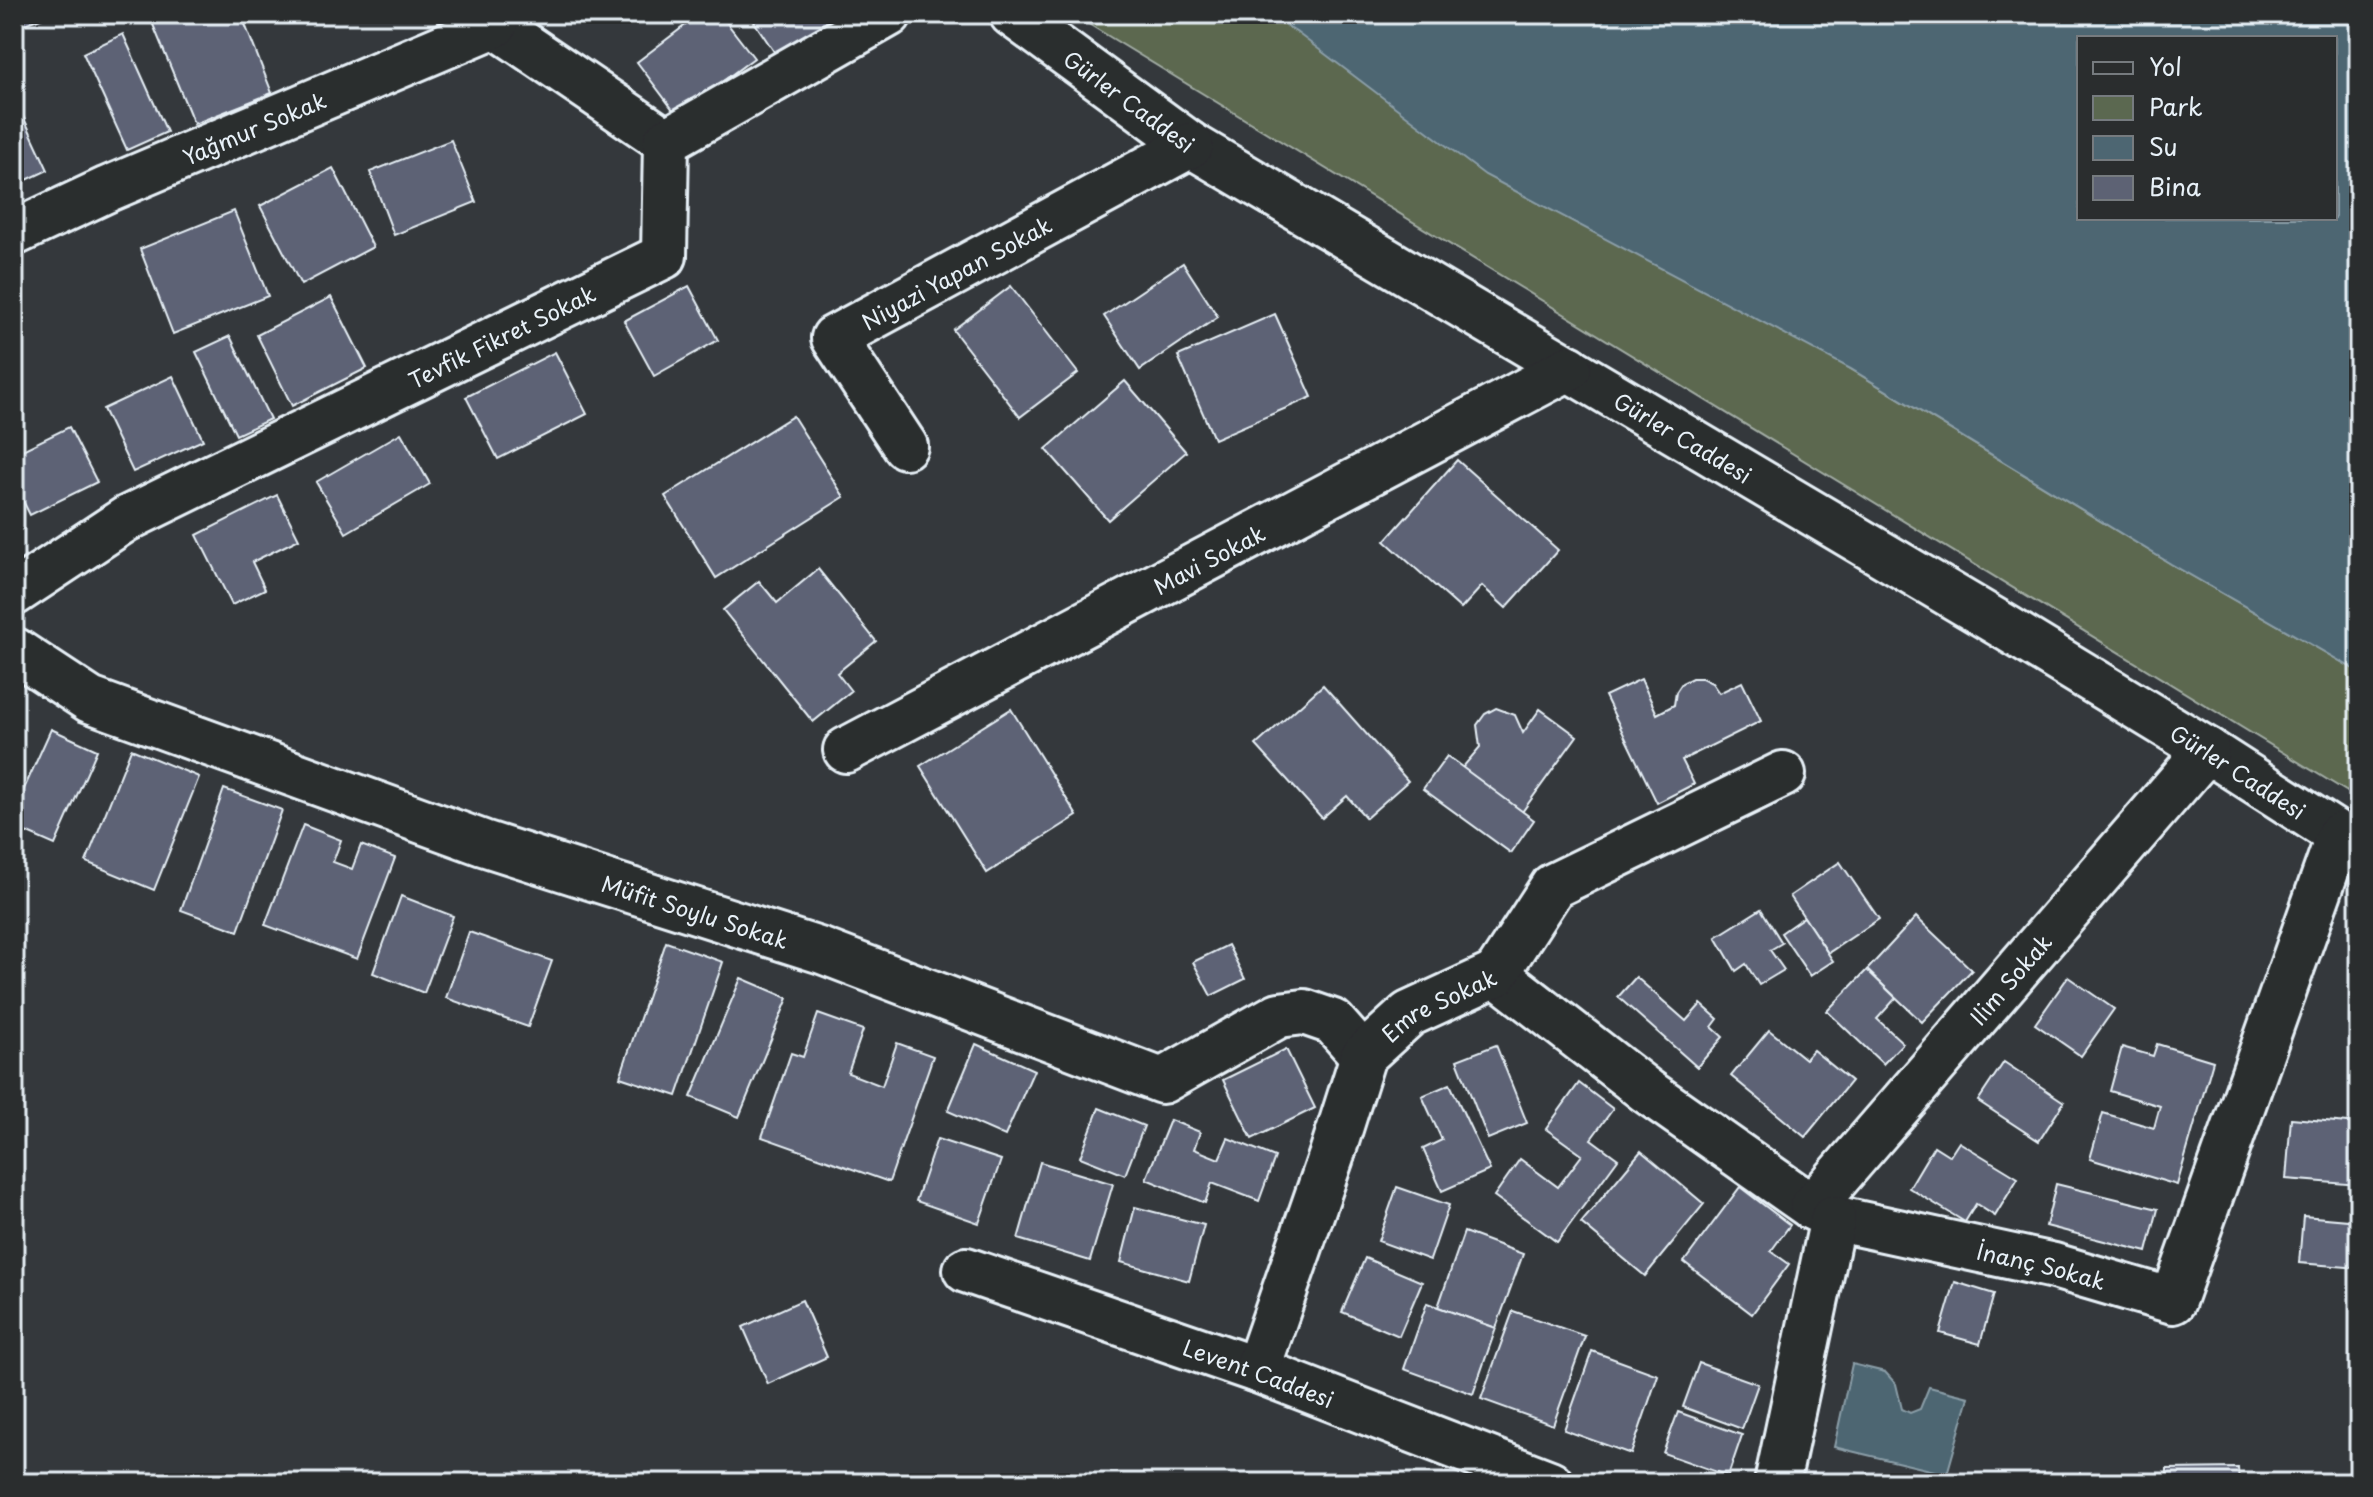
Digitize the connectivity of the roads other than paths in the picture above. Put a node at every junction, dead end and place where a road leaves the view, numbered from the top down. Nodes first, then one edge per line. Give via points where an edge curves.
1 (889, 14) edge
2 (1012, 14) edge
3 (490, 19) edge
4 (666, 141) junction
5 (1191, 145) junction
6 (14, 233) edge
7 (1569, 368) junction
8 (905, 446) dead end
9 (14, 593) edge
10 (14, 650) edge
11 (846, 750) dead end
12 (2207, 750) junction
13 (1783, 774) dead end
14 (2349, 844) edge
15 (1496, 974) junction
16 (1363, 1056) junction
17 (1823, 1213) junction
18 (966, 1270) dead end
19 (1257, 1370) junction
20 (1550, 1483) edge
21 (1777, 1483) edge

1 - 4 street
2 - 5 street, Gürler Caddesi
3 - 4 street
3 - 6 street, Yağmur Sokak
4 - 9 street, Tevfik Fikret Sokak via 664,256 126,519
5 - 7 street, Gürler Caddesi
5 - 8 street, Niyazi Yapan Sokak via 834,338
7 - 11 street, Mavi Sokak
7 - 12 street, Gürler Caddesi
10 - 16 street, Müfit Soylu Sokak via 90,700 483,843 822,951 1162,1081 1279,1015 1304,1012 1333,1022
12 - 14 street, Gürler Caddesi
12 - 17 street, Ilim Sokak
13 - 15 street, Emre Sokak via 1553,886
14 - 17 street, İnanç Sokak via 2173,1301 2054,1266
15 - 16 street, Emre Sokak via 1409,1014
15 - 17 street, İnanç Sokak via 1647,1091
16 - 19 street, Emre Sokak
17 - 21 street, Ilim Sokak
18 - 19 street, Levent Caddesi
19 - 20 street, Levent Caddesi

